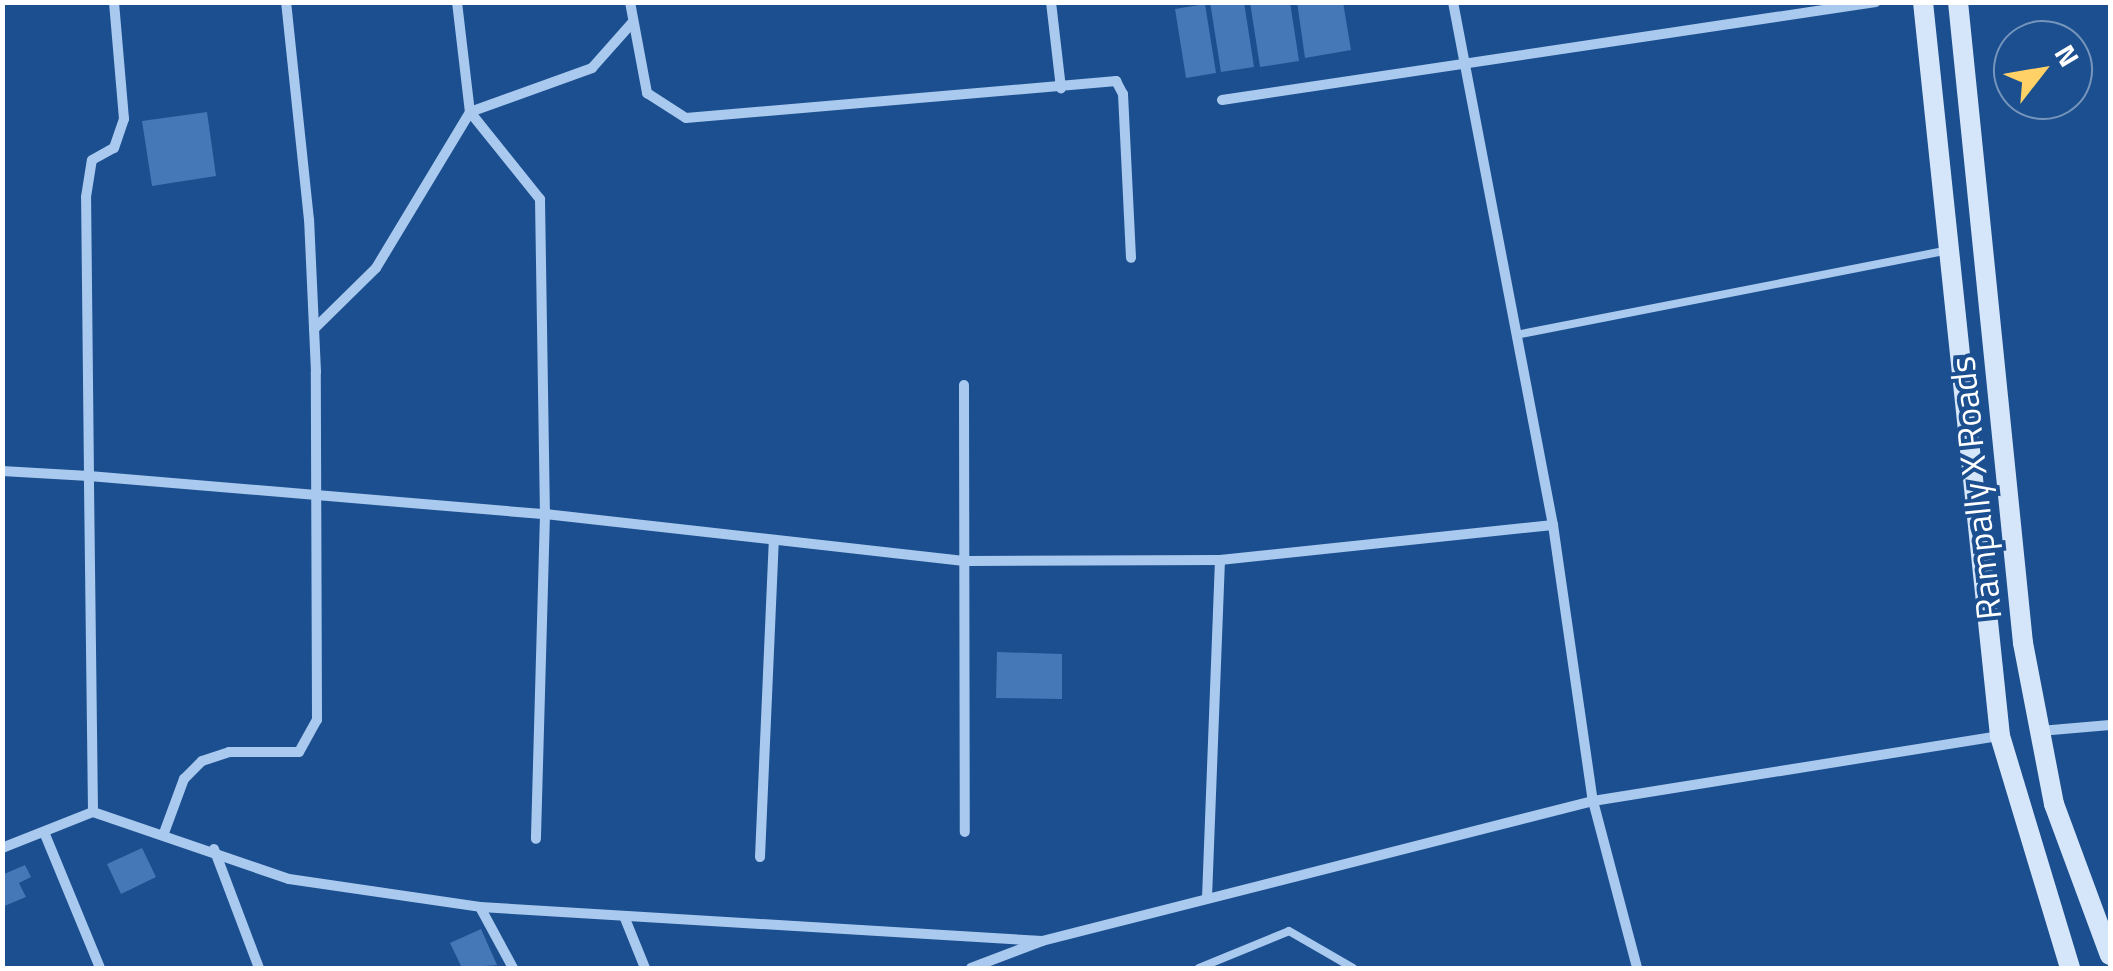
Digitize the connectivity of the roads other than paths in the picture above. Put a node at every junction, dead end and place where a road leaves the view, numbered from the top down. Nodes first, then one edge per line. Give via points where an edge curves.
1 (114, 2) edge
2 (286, 2) edge
3 (457, 2) edge
4 (630, 2) edge
5 (1051, 2) edge
6 (1453, 2) edge
7 (1876, 2) edge
8 (1922, 2) edge
9 (1958, 2) edge
10 (632, 22) junction
11 (1465, 64) junction
12 (1061, 88) junction
13 (1222, 100) dead end
14 (470, 112) junction
15 (1949, 250) junction
16 (1131, 258) dead end
17 (314, 329) junction
18 (1516, 335) junction
19 (964, 385) dead end
20 (2, 471) edge
21 (89, 476) junction
22 (317, 498) junction
23 (545, 514) junction
24 (1553, 526) junction
25 (774, 540) junction
26 (1220, 560) junction
27 (966, 561) junction
28 (2110, 724) edge
29 (2040, 731) junction
30 (2000, 736) junction
31 (1593, 802) junction
32 (93, 812) junction
33 (44, 832) junction
34 (965, 832) dead end
35 (164, 834) junction
36 (536, 838) dead end
37 (2, 848) edge
38 (214, 849) junction
39 (760, 858) dead end
40 (1208, 898) junction
41 (480, 907) junction
42 (624, 916) junction
43 (1042, 941) junction
44 (2110, 955) edge
45 (100, 968) edge
46 (260, 968) edge
47 (513, 968) edge
48 (645, 968) edge
49 (971, 968) edge
50 (1199, 968) edge
51 (1354, 968) edge
52 (1637, 968) edge
53 (2070, 968) edge

1 - 21 street via 124,119 114,148 92,160 86,197
2 - 17 street
3 - 14 street
4 - 10 street
5 - 12 street
6 - 11 street
7 - 11 street
8 - 15 main road
9 - 29 main road, Rampally X Roads via 2023,643
10 - 12 street via 648,92 686,118
10 - 14 street via 592,68
11 - 13 street
11 - 18 street
12 - 16 street via 1116,81 1121,88
14 - 17 street via 376,268
14 - 23 street via 540,199
15 - 18 lane
15 - 30 main road
17 - 22 street
18 - 24 street
19 - 27 street
20 - 21 street
21 - 22 street
21 - 32 street
22 - 23 street
22 - 35 street via 317,720 311,739 299,752 228,752 202,762 184,779
23 - 25 street
23 - 36 street
24 - 26 street
24 - 31 street
25 - 27 street
25 - 39 street
26 - 27 street
26 - 40 street
27 - 34 street
28 - 29 street
29 - 44 main road, Rampally X Roads via 2054,804
30 - 31 street
30 - 53 main road
31 - 40 street
31 - 52 street
32 - 33 street
32 - 35 street
33 - 37 street
33 - 45 street
35 - 38 street
38 - 41 street via 289,879
38 - 46 street
40 - 43 street
41 - 42 street
41 - 47 street
42 - 43 street
42 - 48 street
43 - 49 street
50 - 51 lane via 1289,931

